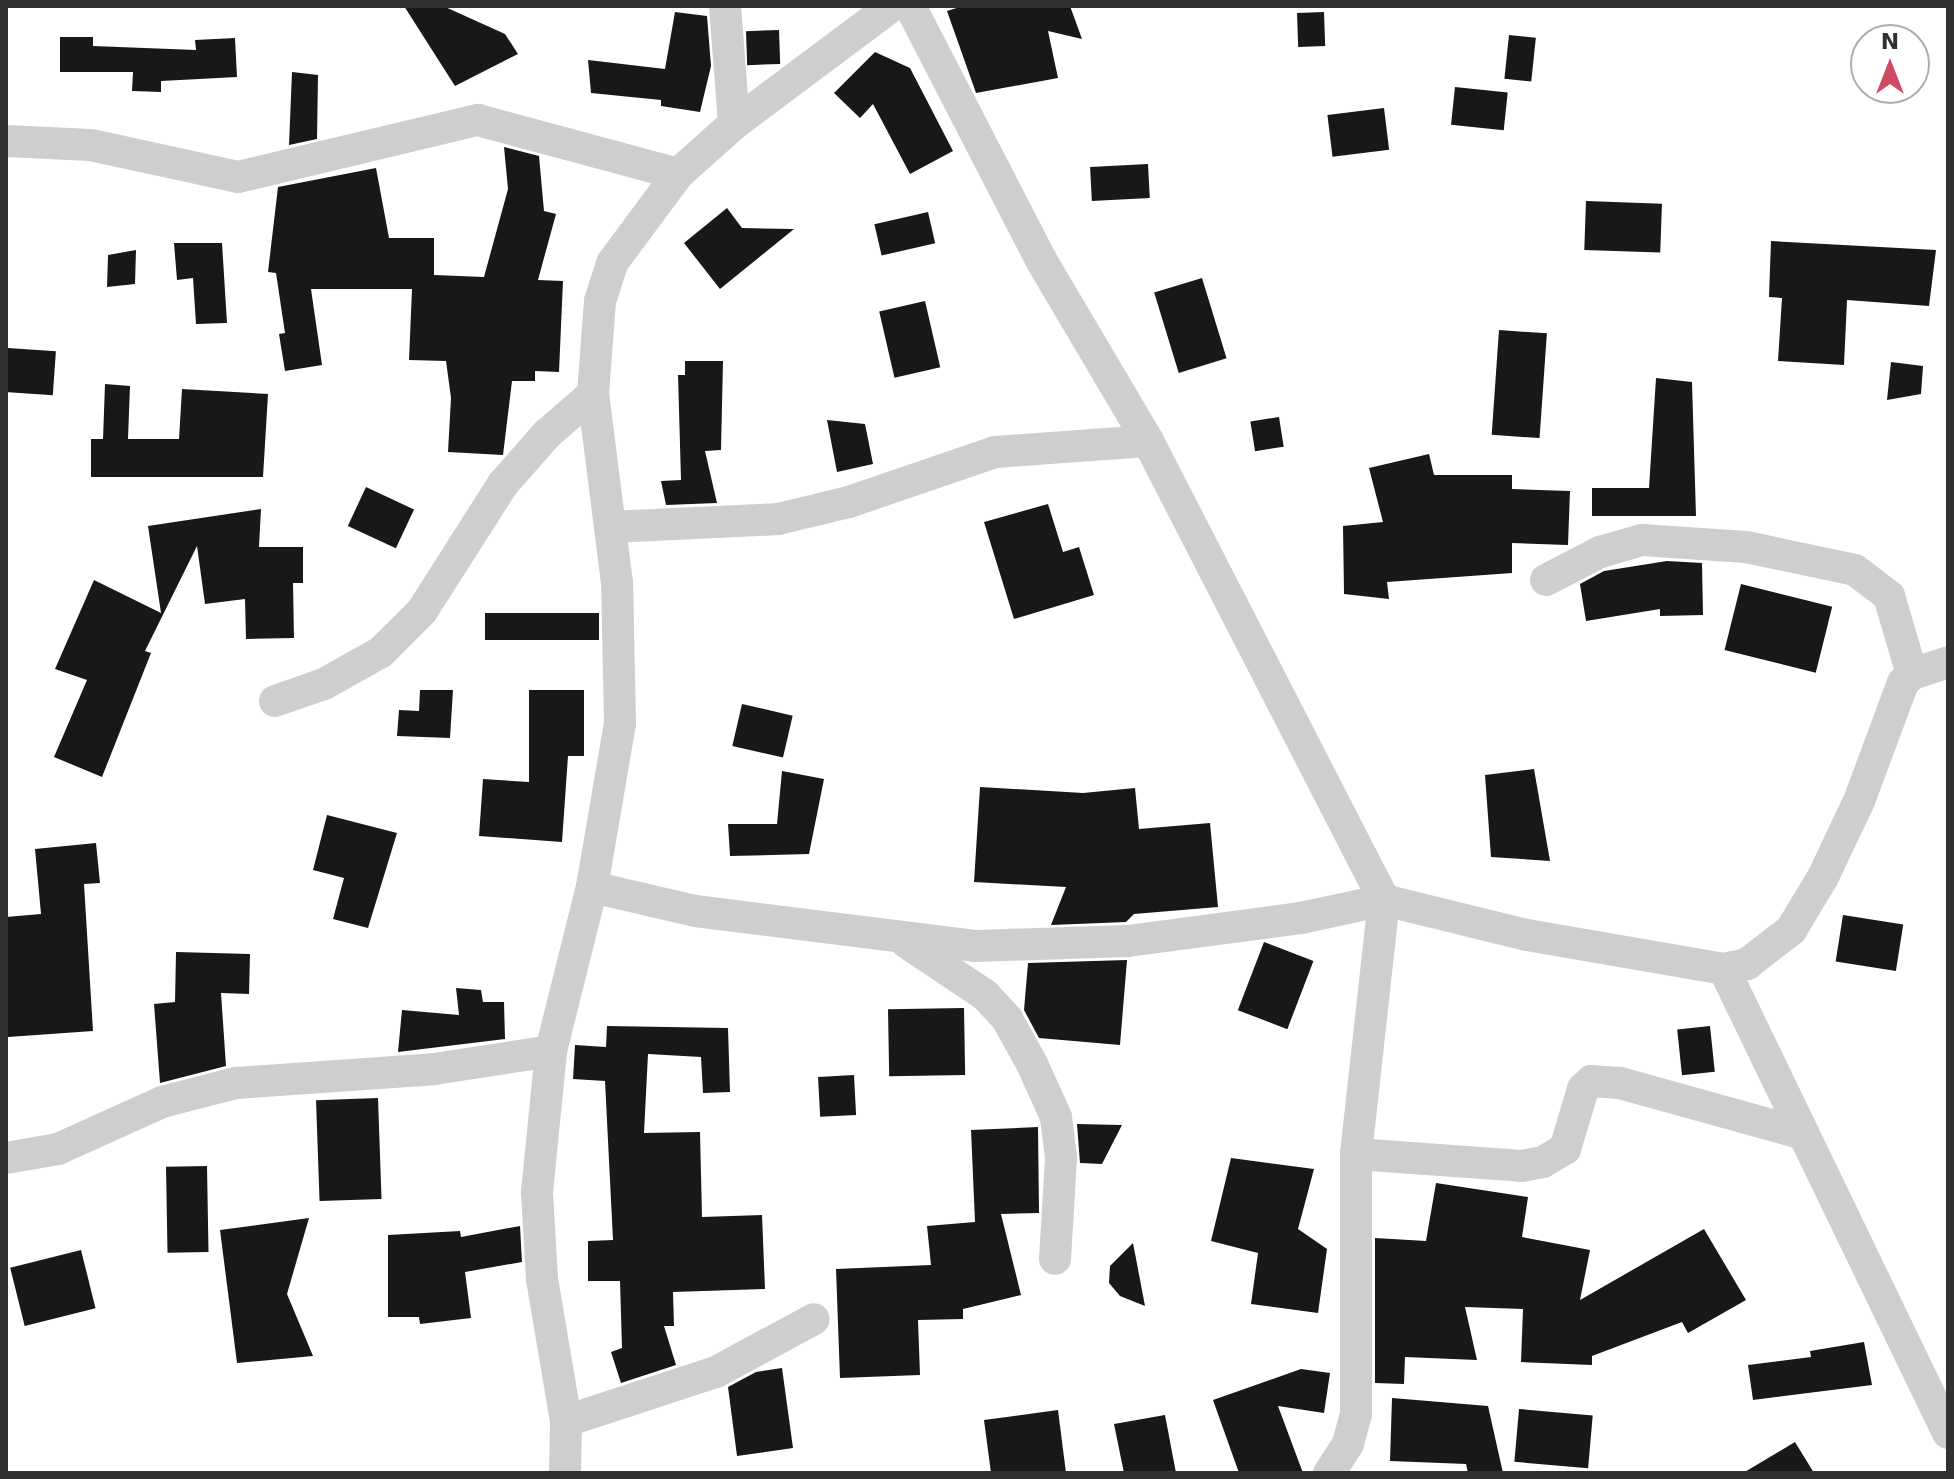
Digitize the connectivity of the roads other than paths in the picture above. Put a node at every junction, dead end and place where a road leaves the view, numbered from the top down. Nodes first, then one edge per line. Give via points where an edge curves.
1 (725, 6) edge
2 (892, 6) edge
3 (910, 6) edge
4 (734, 124) junction
5 (6, 141) edge
6 (678, 174) junction
7 (593, 394) junction
8 (1148, 441) junction
9 (611, 527) junction
10 (1546, 580) dead end
11 (1948, 662) edge
12 (1912, 674) junction
13 (275, 701) dead end
14 (592, 887) junction
15 (1384, 900) junction
16 (905, 941) junction
17 (1724, 969) junction
18 (551, 1051) junction
19 (1804, 1134) junction
20 (1356, 1154) junction
21 (6, 1158) edge
22 (1055, 1259) dead end
23 (814, 1319) dead end
24 (566, 1421) junction
25 (1948, 1433) edge
26 (565, 1473) edge
27 (1329, 1473) edge

1 - 4 street
2 - 4 street
3 - 8 street via 1041,260
4 - 6 street
5 - 6 street via 91,145 238,177 478,120
6 - 7 street via 612,263 600,301
7 - 9 street
7 - 13 street via 547,434 503,484 422,611 381,652 324,684
8 - 9 street via 995,452 849,502 778,519
8 - 15 street
9 - 14 street via 622,679
10 - 12 street via 1600,552 1642,540 1746,547 1855,570 1889,596
11 - 12 street
12 - 17 street via 1903,683 1829,865 1791,930 1747,964
14 - 16 street via 695,911
14 - 18 street
15 - 16 street via 1301,918 1128,941 975,946
15 - 17 street via 1527,935
15 - 20 street via 1366,1024
16 - 22 street via 985,995 1007,1019 1032,1064 1056,1117 1061,1158
17 - 19 street
18 - 21 street via 434,1069 236,1083 162,1102 58,1149
18 - 24 street via 537,1231
19 - 20 street via 1620,1083 1591,1081 1583,1089 1565,1149 1543,1162 1522,1166
19 - 25 street
20 - 27 street via 1356,1414 1348,1444
23 - 24 street via 716,1372
24 - 26 street

